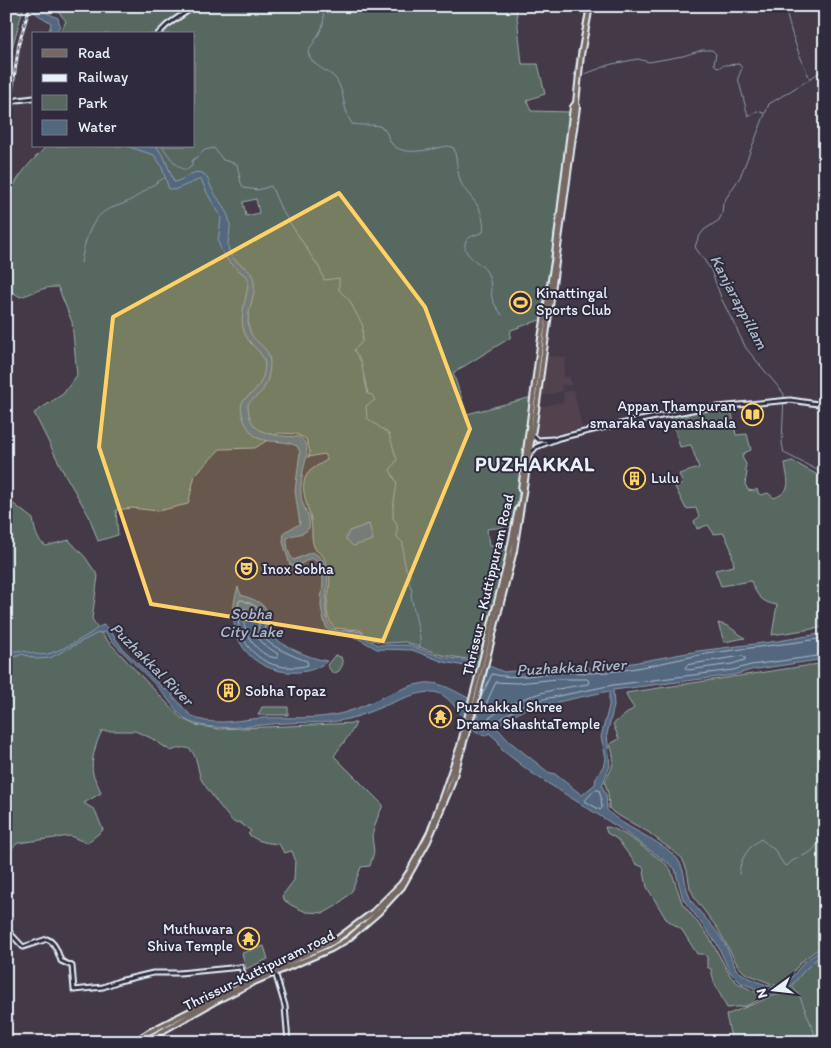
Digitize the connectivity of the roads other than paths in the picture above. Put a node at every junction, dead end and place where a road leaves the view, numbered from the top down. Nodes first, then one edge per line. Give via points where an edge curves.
1 (195, 6) edge
2 (590, 6) edge
3 (160, 32) edge
4 (32, 98) edge
5 (576, 103) junction
6 (6, 106) edge
7 (825, 405) edge
8 (532, 435) junction
9 (558, 438) junction
10 (529, 455) junction
11 (515, 537) junction
12 (481, 675) junction
13 (475, 698) junction
14 (466, 729) junction
15 (6, 932) edge
16 (275, 971) junction
17 (246, 983) junction
18 (134, 1042) edge
19 (143, 1042) edge
20 (288, 1042) edge

1 - 3 main road
2 - 5 main road, Thrissur – Kuttippuram Road
4 - 6 main road via 17,100
5 - 8 main road, Thrissur – Kuttippuram Road
5 - 11 main road, Thrissur – Kuttippuram Road
7 - 9 main road via 790,400 697,409
8 - 9 main road via 541,440
8 - 10 main road, Thrissur – Kuttippuram Road
9 - 10 main road via 536,447
10 - 11 main road, Thrissur – Kuttippuram Road
11 - 12 main road, Thrissur – Kuttippuram Road
12 - 13 main road
12 - 13 main road, Thrissur – Kuttippuram Road
13 - 14 main road
13 - 14 main road
14 - 16 main road via 430,832 401,884 342,937
14 - 16 main road, Thrissur-Kuttipuram road via 438,818 418,863 402,887 388,904 348,939
15 - 17 main road via 12,934 22,947 51,941 61,961 72,966 74,990 104,987 153,973 242,967
16 - 17 main road
16 - 19 main road, Thrissur-Kuttipuram road
16 - 20 main road via 285,1006
17 - 18 main road

